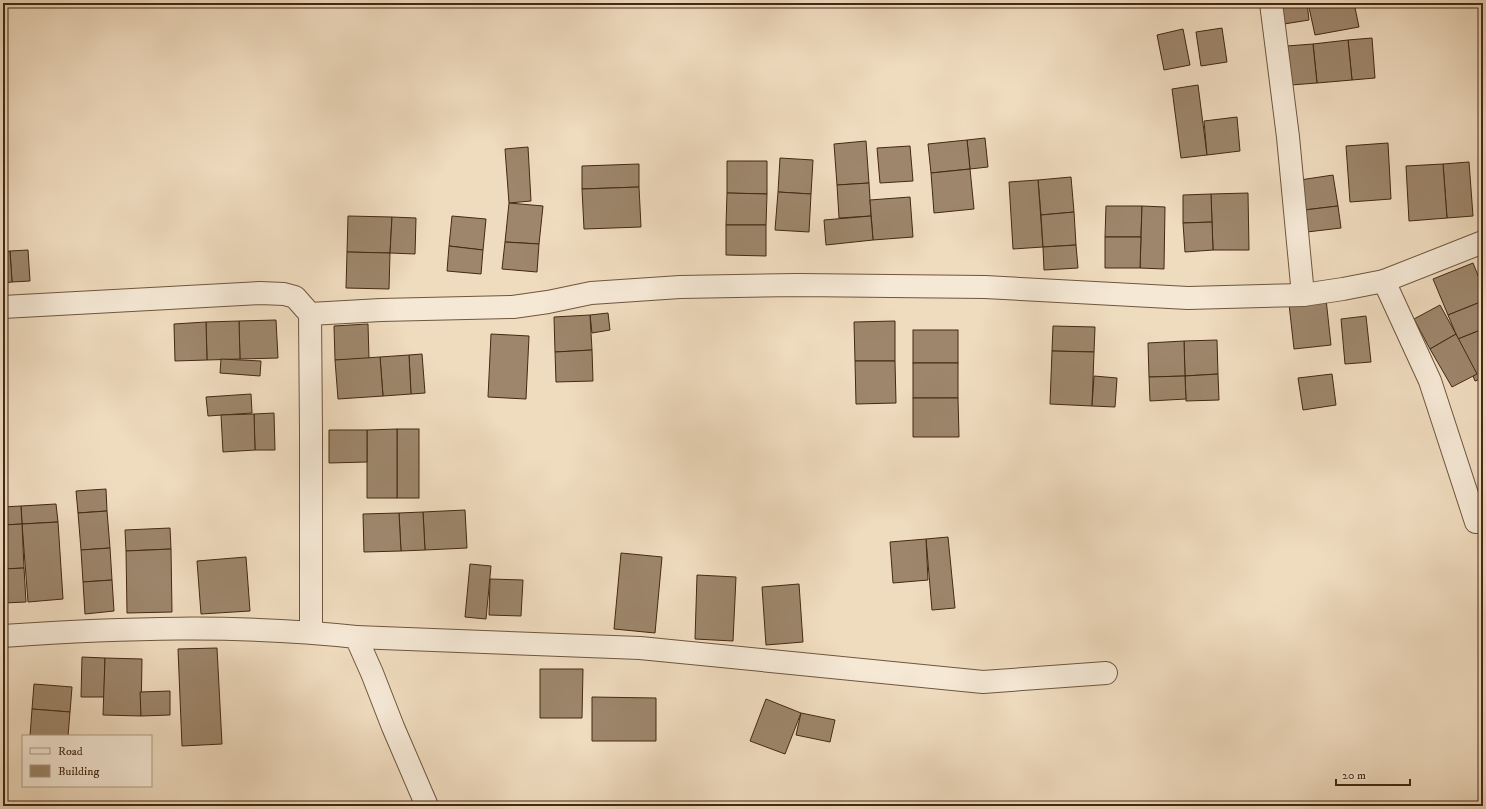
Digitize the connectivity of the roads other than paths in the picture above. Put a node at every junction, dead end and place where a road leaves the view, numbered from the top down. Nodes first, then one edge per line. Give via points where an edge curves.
1 (1271, 3) edge
2 (1483, 242) edge
3 (1384, 281) junction
4 (1303, 295) junction
5 (3, 307) edge
6 (310, 314) junction
7 (1476, 522) dead end
8 (311, 632) junction
9 (3, 636) edge
10 (356, 637) junction
11 (1106, 673) dead end
12 (427, 806) edge

1 - 4 street via 1288,136
2 - 3 street
3 - 4 street
3 - 7 street via 1430,381
4 - 6 street via 1188,298 985,287 680,286 591,293 513,307
5 - 6 street via 260,293 295,297
6 - 8 street
8 - 9 street via 214,628 101,630
8 - 10 street
10 - 11 street via 640,648 983,682
10 - 12 street

